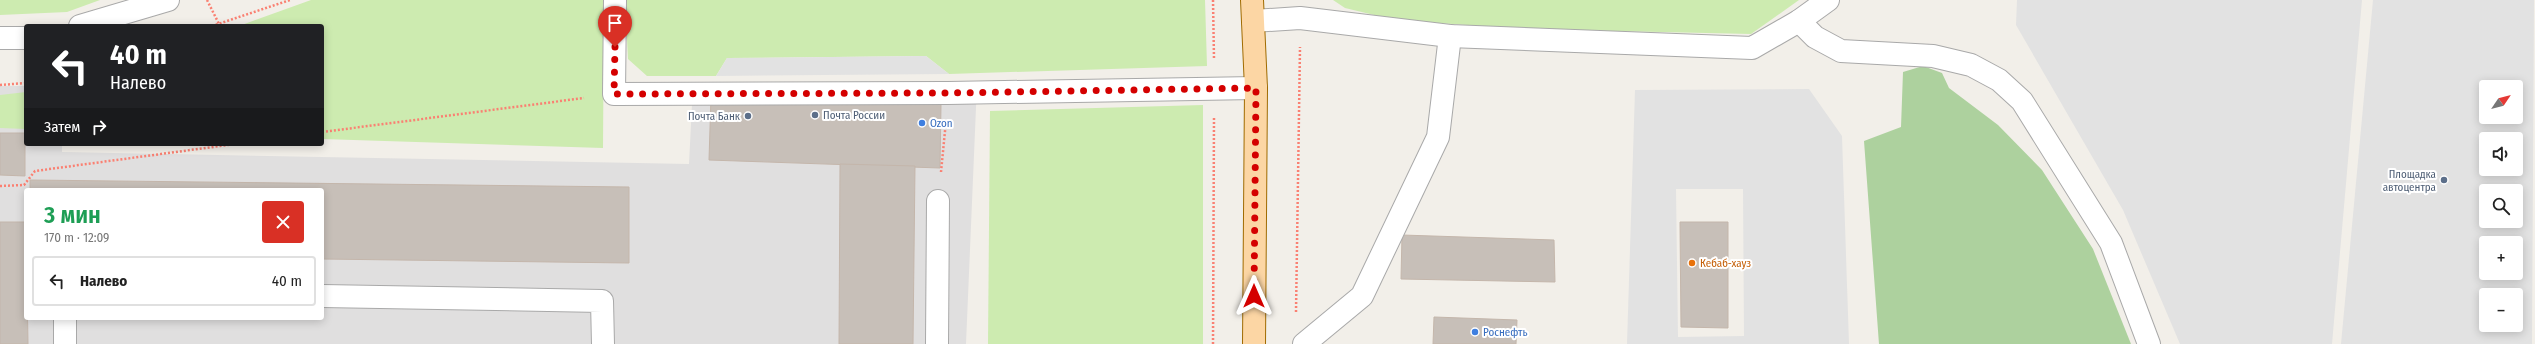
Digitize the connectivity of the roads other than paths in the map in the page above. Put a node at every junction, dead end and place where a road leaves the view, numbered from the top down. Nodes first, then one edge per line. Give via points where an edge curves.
1 (168, 0) edge
2 (615, 0) edge
3 (1828, 0) edge
4 (1252, 10) edge
5 (1799, 21) junction
6 (87, 24) edge
7 (1450, 36) junction
8 (0, 38) edge
9 (24, 38) edge
10 (1256, 88) junction
11 (938, 201) road end
12 (324, 296) edge
13 (65, 320) edge
14 (65, 344) edge
15 (602, 344) edge
16 (937, 344) edge
17 (1254, 344) edge
18 (1304, 344) edge
19 (2149, 344) edge

1 - 6 street
2 - 10 street via 614,94 948,93
3 - 5 street
4 - 7 street
4 - 10 main road
5 - 7 street via 1752,48
5 - 19 street via 1815,37 1841,51 1933,56 1971,65 1999,80 2022,101 2111,243
7 - 18 street via 1438,137 1362,296
8 - 9 street
10 - 17 main road
11 - 16 street
12 - 15 street via 602,301
13 - 14 street

